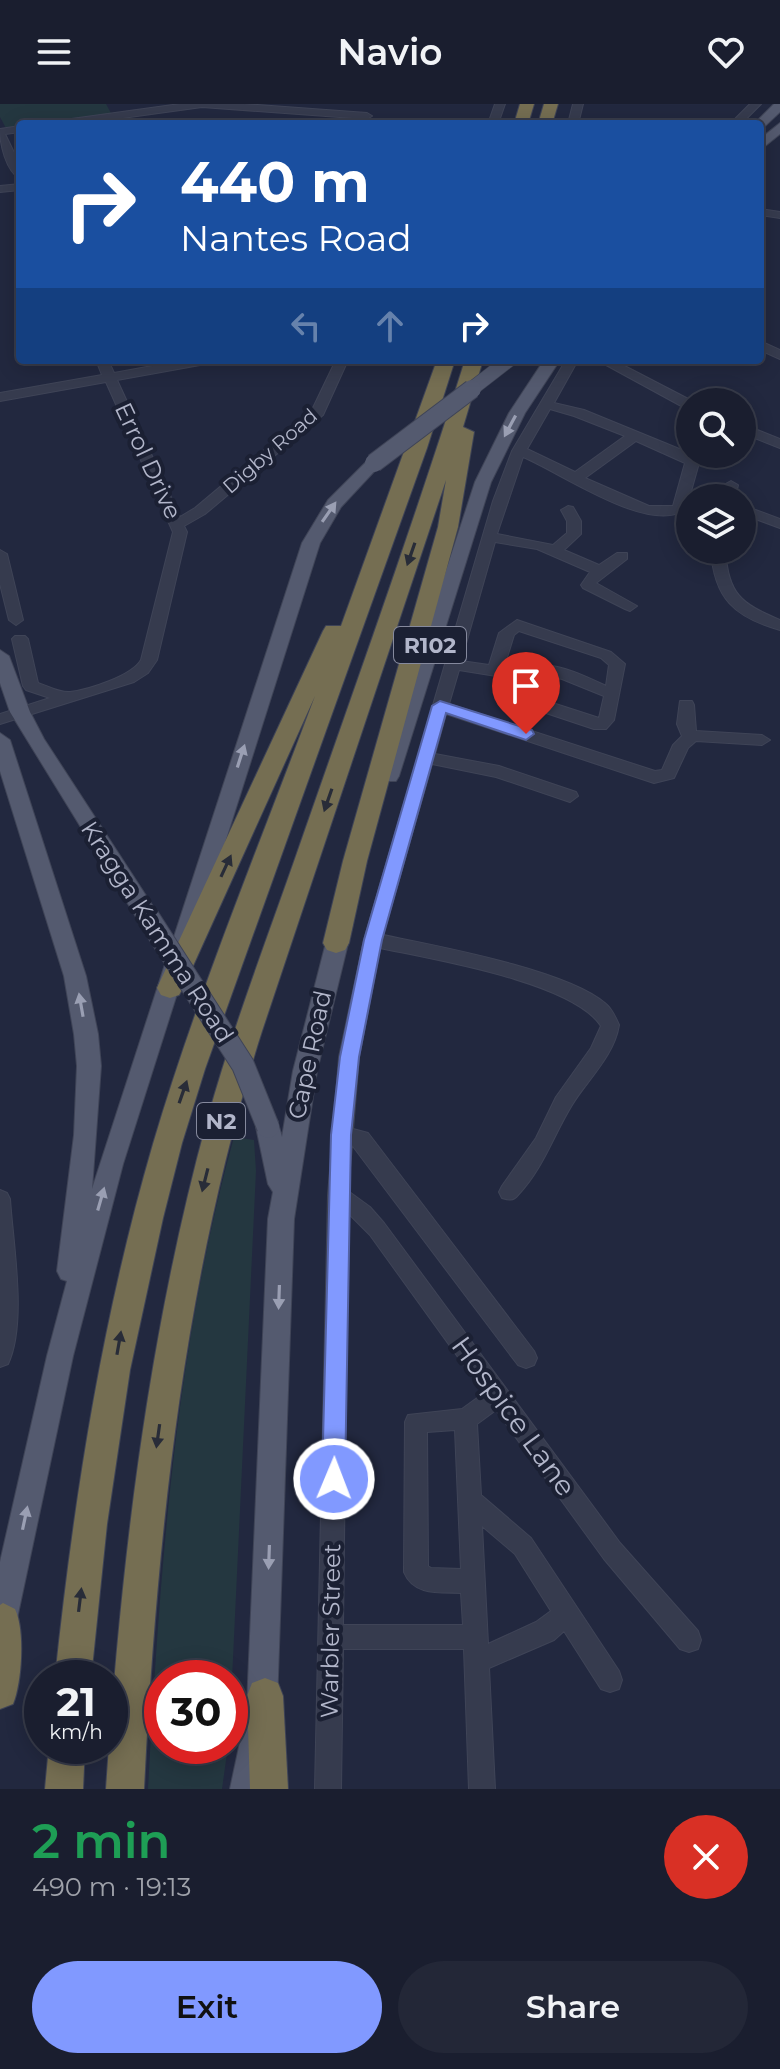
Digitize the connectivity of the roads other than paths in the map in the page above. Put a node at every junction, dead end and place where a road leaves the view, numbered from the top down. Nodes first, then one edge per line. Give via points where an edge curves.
1 (110, 104) edge
2 (203, 104) edge
3 (229, 104) edge
4 (373, 104) edge
5 (756, 104) edge
6 (773, 104) edge
7 (780, 105) edge
8 (117, 116) junction
9 (87, 120) edge
10 (365, 120) edge
11 (739, 120) edge
12 (764, 120) edge
13 (780, 127) edge
14 (0, 133) edge
15 (764, 142) edge
16 (16, 167) edge
17 (104, 364) edge
18 (184, 364) edge
19 (340, 364) edge
20 (445, 364) edge
21 (473, 364) edge
22 (473, 364) edge
23 (504, 364) edge
24 (549, 364) edge
25 (569, 364) edge
26 (611, 364) edge
27 (110, 378) junction
28 (0, 397) edge
29 (676, 398) edge
30 (544, 404) junction
31 (430, 411) junction
32 (756, 434) edge
33 (634, 436) junction
34 (780, 444) edge
35 (519, 451) junction
36 (576, 478) junction
37 (568, 510) dead end
38 (756, 515) edge
39 (178, 524) junction
40 (780, 524) edge
41 (489, 537) junction
42 (555, 551) junction
43 (0, 554) edge
44 (622, 556) dead end
45 (718, 564) edge
46 (600, 571) junction
47 (630, 606) dead end
48 (16, 620) dead end
49 (780, 625) edge
50 (20, 639) dead end
51 (0, 656) edge
52 (452, 664) junction
53 (495, 671) junction
54 (523, 675) junction
55 (612, 694) junction
56 (66, 698) junction
57 (686, 705) dead end
58 (440, 706) junction
59 (10, 716) edge
60 (690, 737) junction
61 (0, 740) edge
62 (762, 740) dead end
63 (425, 757) junction
64 (570, 796) dead end
65 (373, 940) junction
66 (336, 943) junction
67 (170, 988) junction
68 (341, 1135) junction
69 (509, 1192) dead end
70 (338, 1195) junction
71 (0, 1199) edge
72 (281, 1219) junction
73 (1, 1356) edge
74 (60, 1356) junction
75 (526, 1358) dead end
76 (499, 1395) junction
77 (466, 1419) junction
78 (471, 1501) junction
79 (474, 1581) junction
80 (567, 1613) junction
81 (1, 1625) edge
82 (331, 1637) junction
83 (689, 1640) dead end
84 (477, 1649) junction
85 (75, 1660) edge
86 (610, 1680) dead end
87 (0, 1691) edge
88 (265, 1696) junction
89 (66, 1764) edge
90 (64, 1789) edge
91 (125, 1789) edge
92 (246, 1789) edge
93 (269, 1789) edge
94 (328, 1789) edge
95 (482, 1789) edge

1 - 8 street
2 - 3 street
2 - 8 street
3 - 10 street
4 - 10 street
5 - 11 street
6 - 7 street
7 - 12 main road
8 - 9 street
13 - 15 main road
14 - 16 street
17 - 27 street, Errol Drive
18 - 27 street
19 - 39 street, Digby Road via 318,412
20 - 31 highway, N2
21 - 66 highway via 448,527
22 -> 91 highway, N2 via 234,1074 206,1177 153,1466
67 -> 23 main road, bridge via 307,552 334,504 374,463
24 -> 66 main road, Cape Road / R102 via 508,428 477,499
25 - 30 street, Warbler Street
26 - 29 street
27 - 28 street
27 - 39 street, Errol Drive
30 - 33 street
30 - 35 street, Warbler Street
67 -> 31 highway
85 -> 31 highway, N2 via 113,1376 160,1167
32 - 34 street
33 - 36 street
33 - 36 street via 691,460 676,511 660,513
35 - 36 street
35 - 41 street, Warbler Street
37 - 42 street via 574,534
38 - 40 street
39 - 56 street, Errol Drive via 180,538 146,666 129,679
41 - 42 street
41 - 52 street, Warbler Street
42 - 46 street
43 - 48 street
44 - 46 street
45 - 49 street via 719,579 732,599
46 - 47 street via 588,582 589,588
50 - 56 street via 31,686
51 - 59 main road, Kragga Kamma Road
52 - 53 street
52 - 58 street, Warbler Street
53 - 54 street
53 - 55 street via 507,633 523,625 612,658 617,664
54 - 55 street via 544,670
54 - 55 street via 522,691 528,701 593,724 606,720
56 - 59 street, Errol Drive
57 - 60 street
58 - 60 street via 654,777 668,774
58 - 63 street, Warbler Street
59 - 72 main road, Kragga Kamma Road, bridge via 35,740 243,1065 268,1127
60 - 62 street
74 -> 61 main road via 86,1135 86,1034 75,976
63 - 64 street via 499,772
63 - 65 street, Warbler Street
65 - 68 street, Warbler Street via 349,1057
65 - 69 street via 562,988 584,998 609,1020 604,1042
66 - 72 main road, Cape Road / R102 via 302,1087
74 -> 67 main road via 111,1164
68 - 70 street, Warbler Street
68 - 75 street via 361,1139
70 - 76 street, Hospice Lane via 377,1229
70 - 82 street, Warbler Street
71 - 73 street via 7,1325
72 -> 88 main road, Cape Road / R102
81 -> 74 main road
76 - 77 street
76 - 83 street, Hospice Lane via 612,1551
77 - 78 street
77 - 79 street via 416,1422 416,1572 427,1580
78 - 79 street
78 - 80 street via 523,1546
79 - 84 street
80 - 84 street via 545,1631
80 - 86 street
81 - 87 highway
82 - 84 street
82 - 94 street, Warbler Street
84 - 95 street
88 - 92 main road, Cape Road / R102
88 - 93 highway
89 - 90 highway

